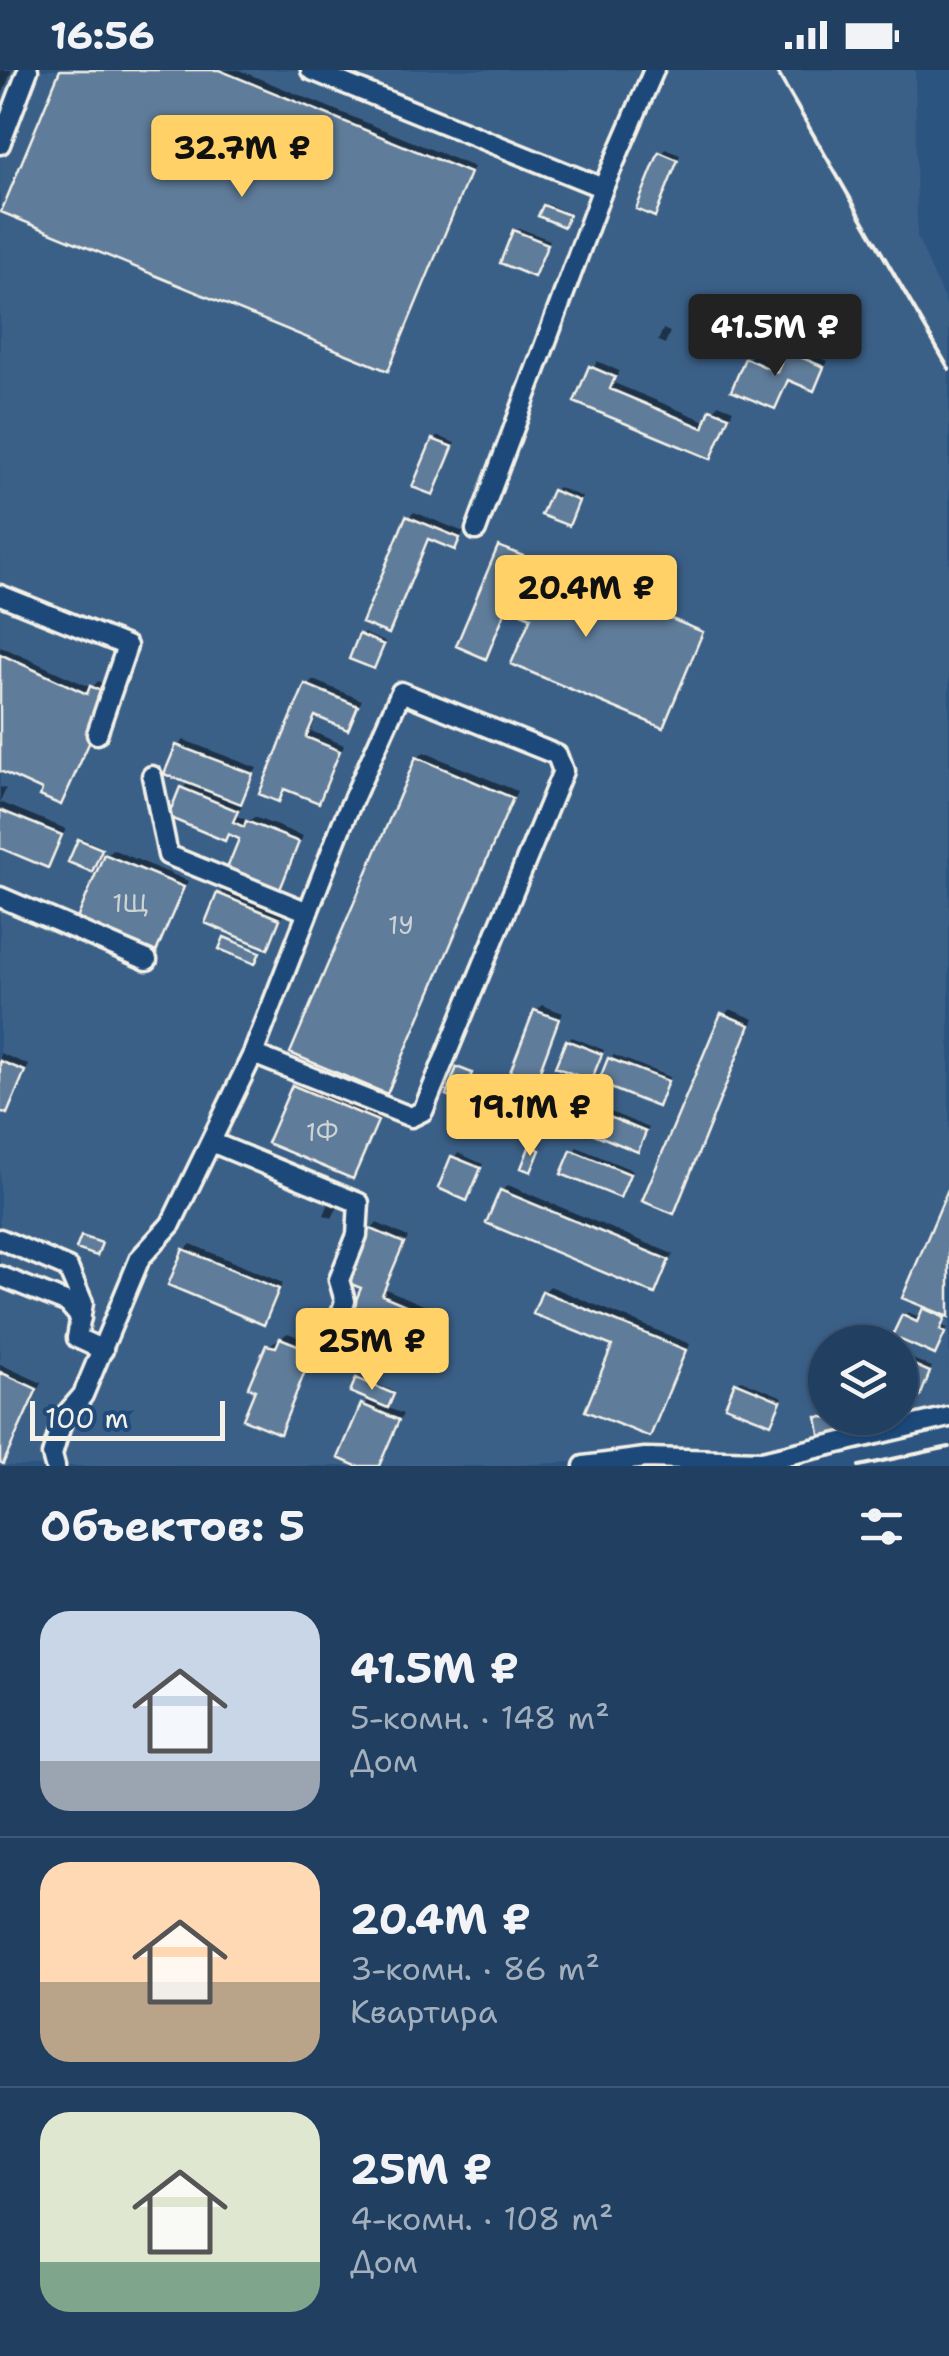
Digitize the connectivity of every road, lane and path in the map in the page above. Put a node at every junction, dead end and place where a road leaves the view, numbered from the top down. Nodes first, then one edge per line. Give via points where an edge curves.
1 (28, 70) edge
2 (312, 70) edge
3 (654, 70) edge
4 (0, 144) edge
5 (602, 188) junction
6 (476, 530) dead end
7 (0, 594) edge
8 (97, 734) dead end
9 (152, 776) dead end
10 (0, 897) edge
11 (308, 912) junction
12 (147, 960) dead end
13 (253, 1054) junction
14 (211, 1142) junction
15 (0, 1240) edge
16 (0, 1276) edge
17 (81, 1318) junction
18 (338, 1324) dead end
19 (102, 1350) junction
20 (949, 1417) edge
21 (53, 1462) edge
22 (584, 1466) edge

1 - 4 lane
2 - 5 lane
3 - 5 lane
5 - 6 lane
7 - 8 lane via 127,646
9 - 11 lane via 168,855
10 - 12 lane
11 - 13 lane
11 - 13 lane via 401,692 556,756 563,770 423,1111 410,1116
13 - 14 lane
14 - 18 lane via 359,1203 357,1235 339,1280 344,1300
14 - 19 lane via 170,1224 140,1258
15 - 17 lane via 68,1268 83,1303
16 - 17 lane via 68,1303
17 - 19 lane via 76,1338
19 - 21 lane via 83,1396 63,1418
20 - 22 lane via 762,1461 645,1458

